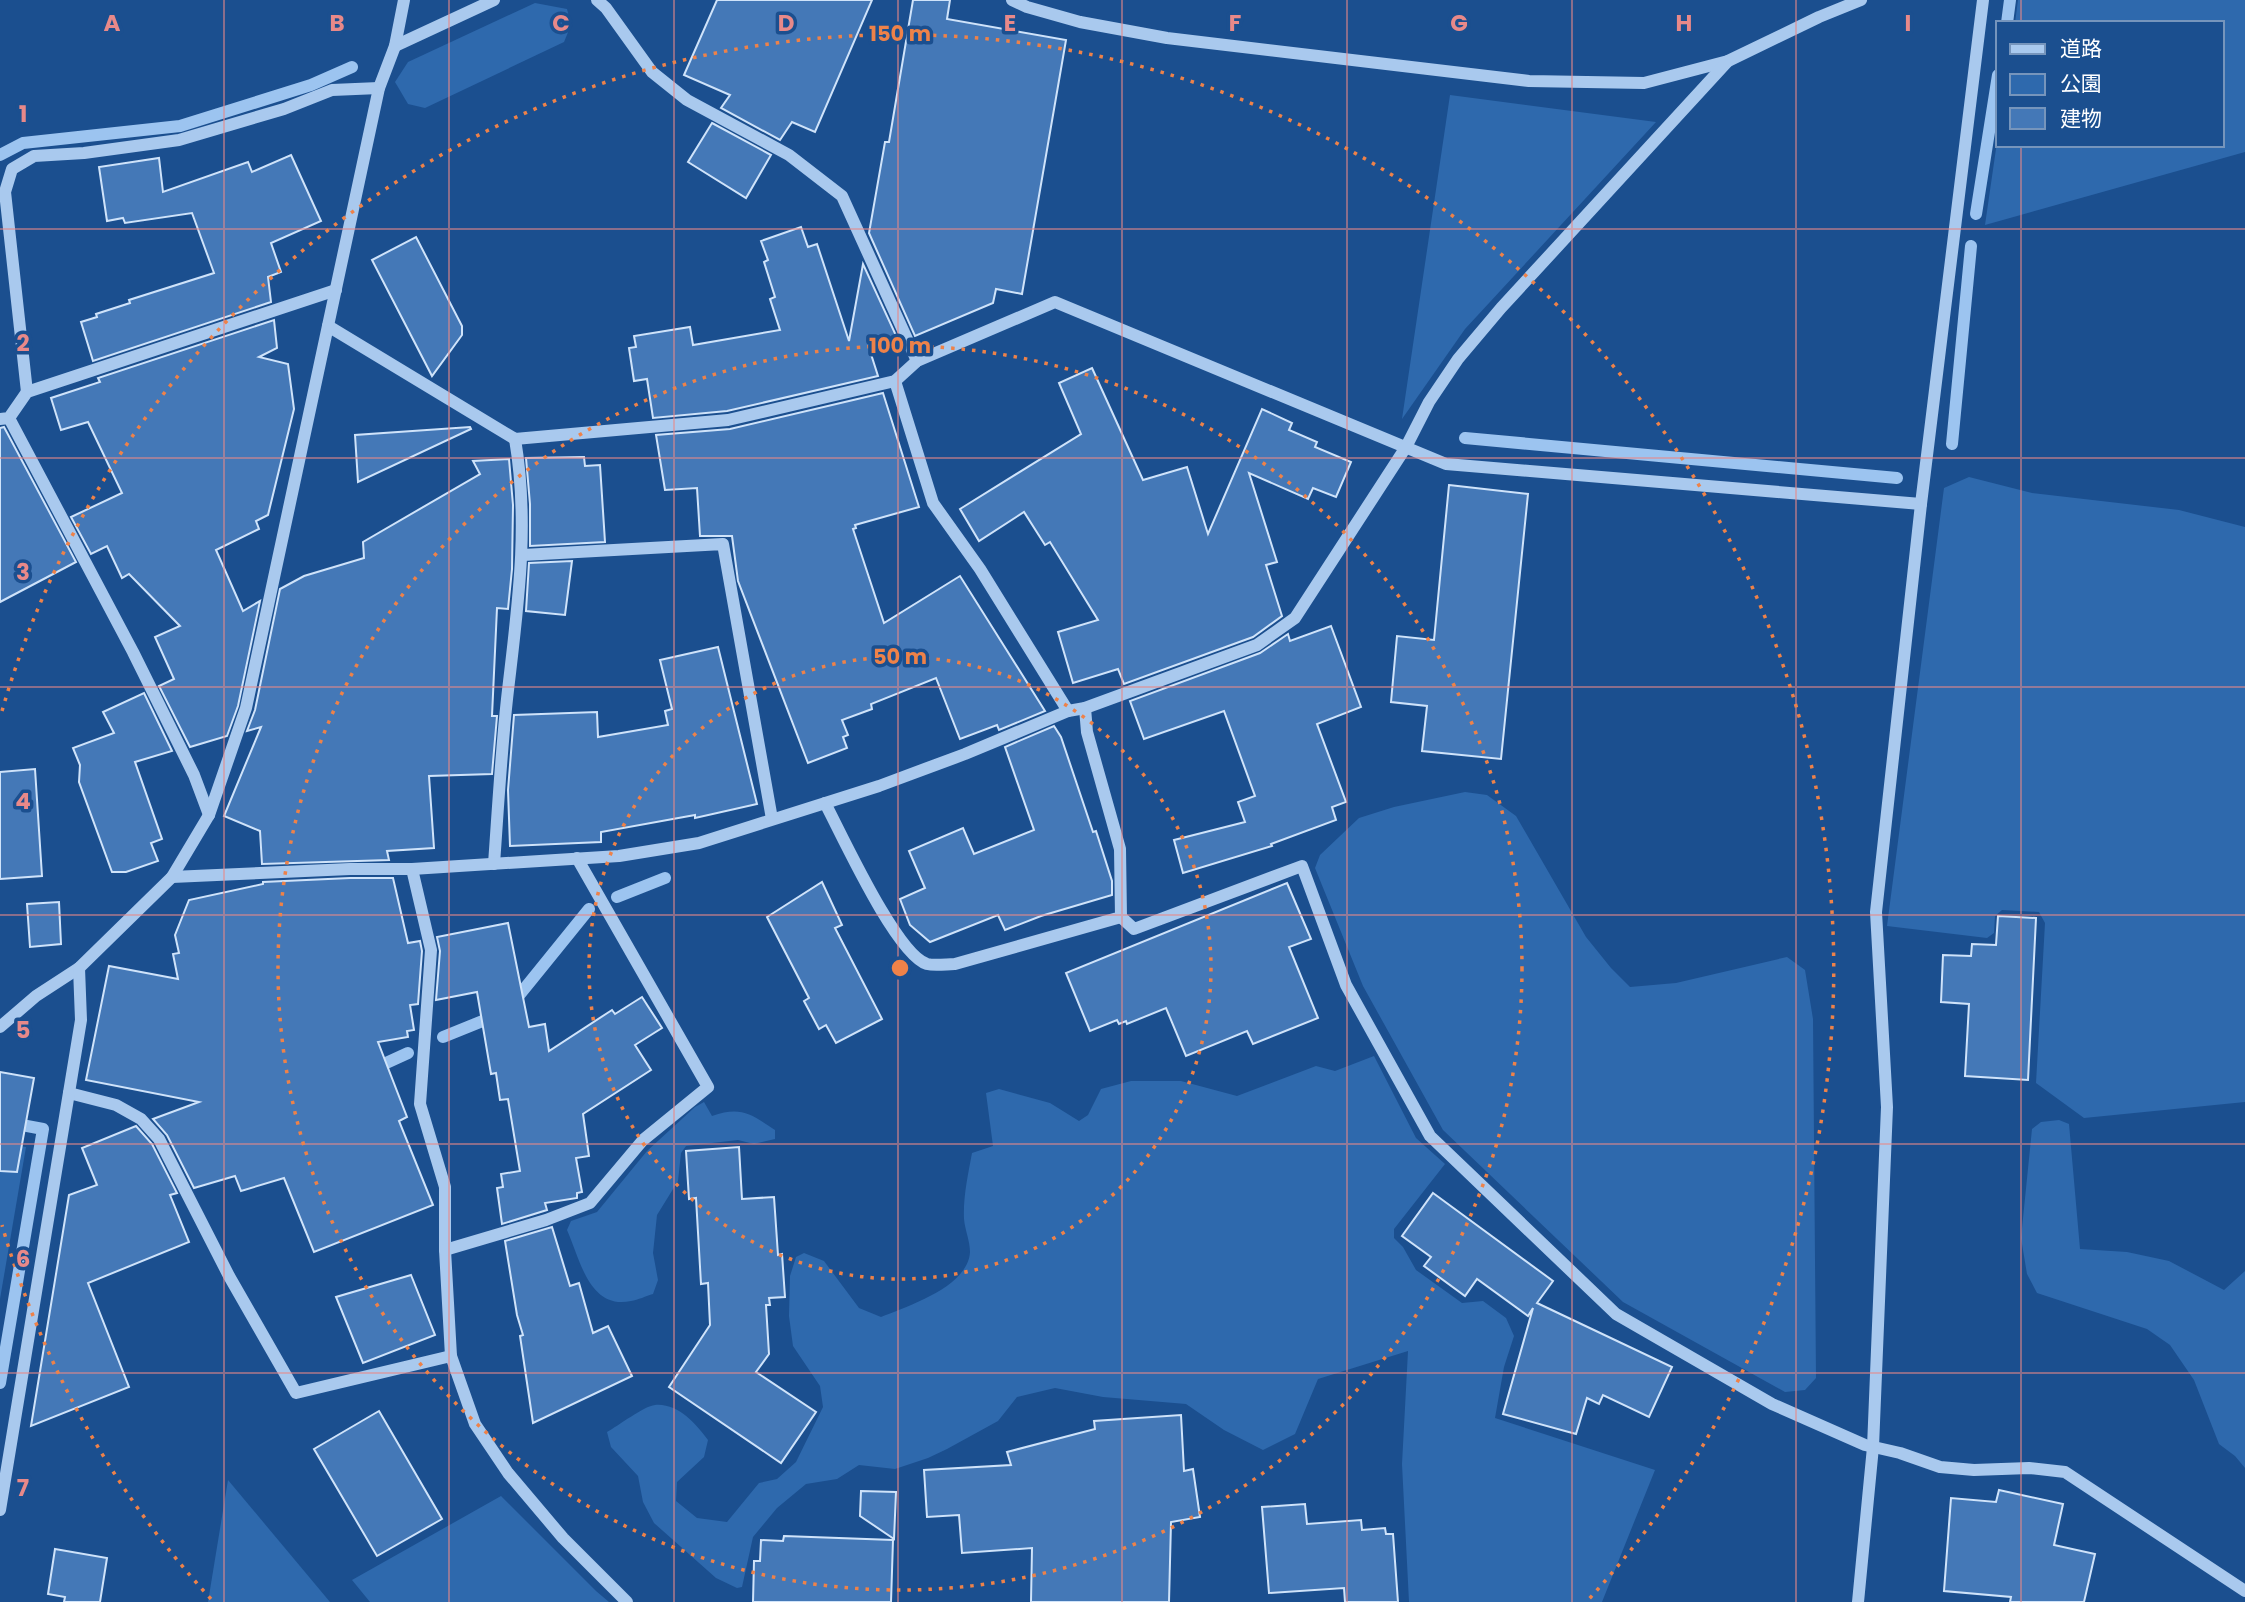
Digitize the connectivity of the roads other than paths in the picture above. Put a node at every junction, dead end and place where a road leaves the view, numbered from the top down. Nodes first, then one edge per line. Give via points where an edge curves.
1 (404, 0) edge
2 (494, 0) edge
3 (597, 0) edge
4 (1012, 0) edge
5 (1861, 0) edge
6 (1983, 0) edge
7 (395, 46) junction
8 (1728, 61) junction
9 (379, 88) junction
10 (336, 290) junction
11 (328, 326) junction
12 (917, 361) junction
13 (895, 381) junction
14 (27, 391) junction
15 (5, 419) edge
16 (515, 439) junction
17 (1406, 447) junction
18 (1921, 504) junction
19 (523, 555) junction
20 (1085, 708) junction
21 (1069, 710) junction
22 (825, 803) junction
23 (209, 815) junction
24 (772, 819) junction
25 (577, 858) junction
26 (494, 863) junction
27 (412, 869) junction
28 (172, 877) junction
29 (1121, 917) junction
30 (79, 968) junction
31 (0, 1027) edge
32 (69, 1093) junction
33 (445, 1250) junction
34 (451, 1356) junction
35 (1874, 1447) junction
36 (0, 1510) edge
37 (2245, 1591) edge
38 (627, 1602) edge
39 (1858, 1602) edge

1 - 7 street
2 - 7 street
3 - 12 street via 652,72 687,100 789,155 842,196
4 - 8 street via 1080,22 1167,37 1529,81 1644,83
5 - 8 street
6 - 18 street
7 - 9 street
8 - 17 street via 1458,359
9 - 10 street
9 - 14 street via 332,90 178,140 34,156 12,169 5,192
10 - 11 street
10 - 14 street
11 - 16 street
11 - 23 street via 246,708
12 - 13 street
12 - 17 street via 1055,302
13 - 16 street via 728,420
13 - 21 street via 933,503
14 - 15 street
15 - 23 street via 133,652
16 - 19 street via 522,477
17 - 18 street via 1446,464
17 - 20 street via 1295,618 1257,645
18 - 35 street via 1876,912 1887,1107
19 - 24 street via 723,544
19 - 26 street
20 - 21 street
20 - 29 street via 1087,732 1120,849
21 - 22 street via 965,754
22 - 24 street
22 - 29 street via 891,927 906,948 927,964 955,964
23 - 28 street
24 - 25 street via 699,843
25 - 26 street
25 - 33 street via 708,1087 643,1140 590,1203
26 - 27 street
27 - 28 street
27 - 33 street via 431,950 420,1104 444,1187
28 - 30 street
29 - 35 street via 1134,929 1302,866 1346,985 1430,1136 1615,1314 1772,1404
30 - 31 street
30 - 32 street via 81,1020
32 - 34 street via 116,1105 141,1119 159,1139 296,1393
32 - 36 street
33 - 34 street
34 - 38 street via 475,1424 508,1473 563,1538
35 - 37 street via 1940,1467 2065,1472
35 - 39 street

